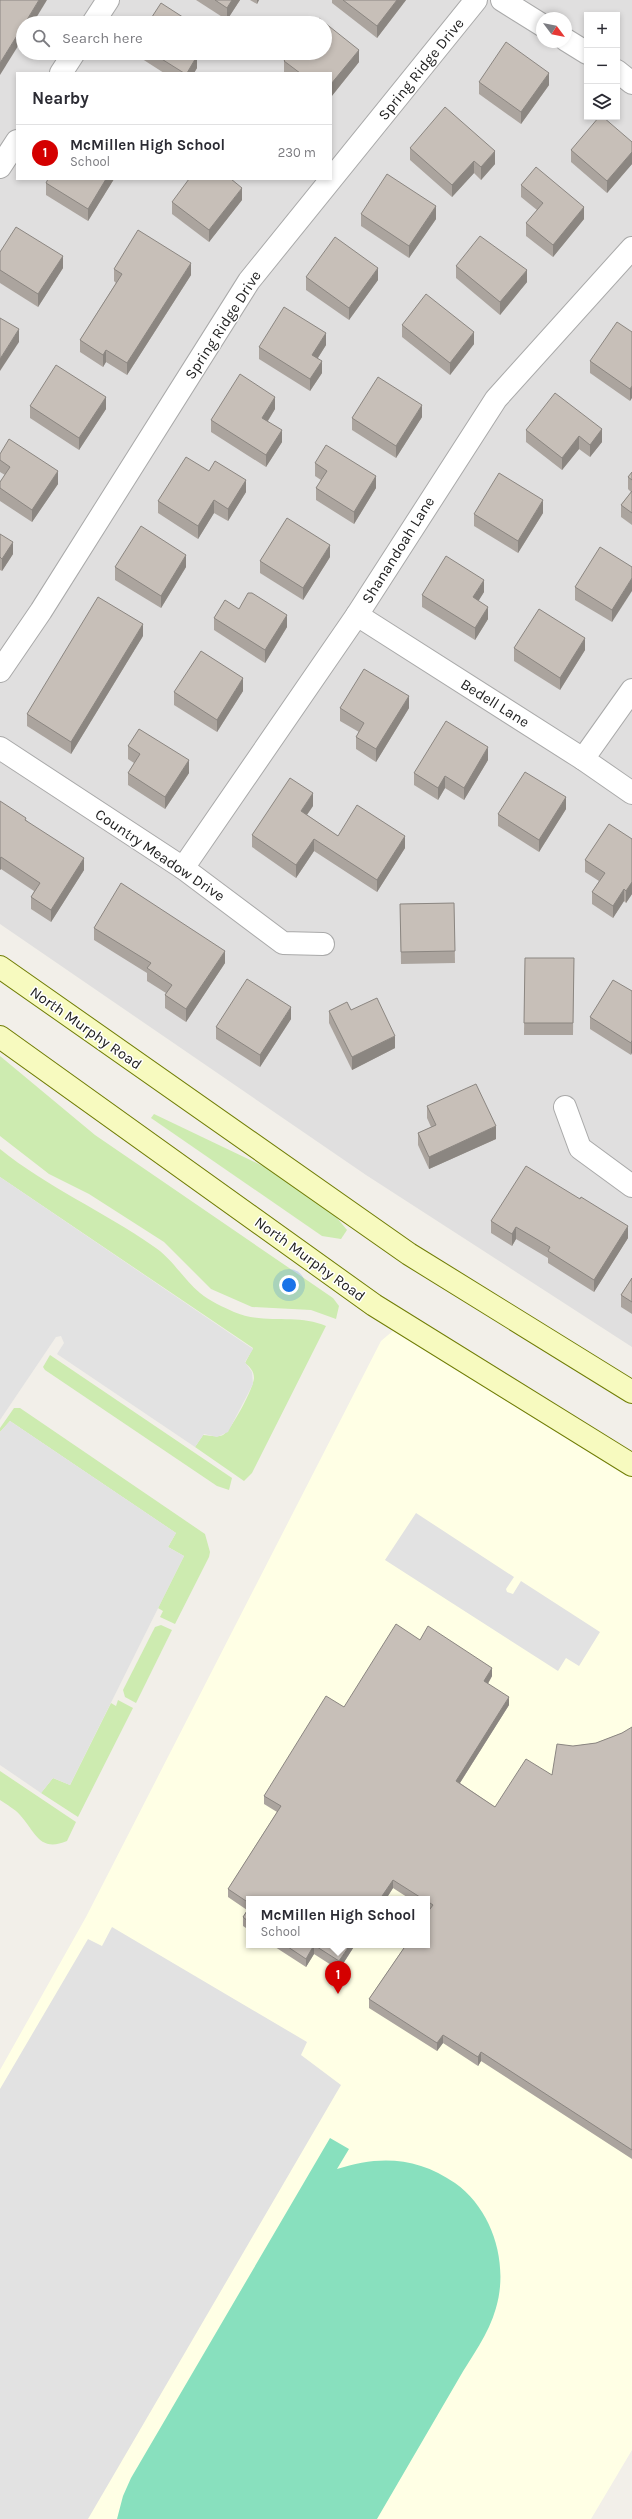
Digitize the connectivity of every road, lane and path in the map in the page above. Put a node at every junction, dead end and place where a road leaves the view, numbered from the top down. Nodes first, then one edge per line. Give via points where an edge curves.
1 (108, 0) edge
2 (476, 0) edge
3 (502, 0) edge
4 (98, 16) edge
5 (536, 21) edge
6 (572, 44) edge
7 (584, 51) edge
8 (69, 60) edge
9 (62, 72) edge
10 (16, 143) edge
11 (0, 167) edge
12 (332, 179) edge
13 (331, 180) edge
14 (632, 248) edge
15 (357, 615) junction
16 (0, 671) edge
17 (632, 690) edge
18 (0, 748) edge
19 (583, 759) junction
20 (632, 793) edge
21 (183, 868) junction
22 (323, 944) dead end
23 (0, 967) edge
24 (0, 1037) edge
25 (565, 1107) dead end
26 (629, 1178) edge
27 (632, 1392) edge
28 (632, 1465) edge

1 - 4 street
2 - 12 street, Spring Ridge Drive
3 - 5 street
6 - 7 street
8 - 9 street
10 - 11 street
13 - 16 street, Spring Ridge Drive via 249,282
14 - 15 street, Shanandoah Lane via 496,399
15 - 19 street, Bedell Lane
15 - 21 street, Shanandoah Lane
17 - 19 street
18 - 21 street, Country Meadow Drive
19 - 20 street, Bedell Lane
21 - 22 street, Country Meadow Drive via 283,943
23 - 27 main road, North Murphy Road via 410,1254
24 - 28 main road, North Murphy Road via 374,1305
25 - 26 street via 580,1148

